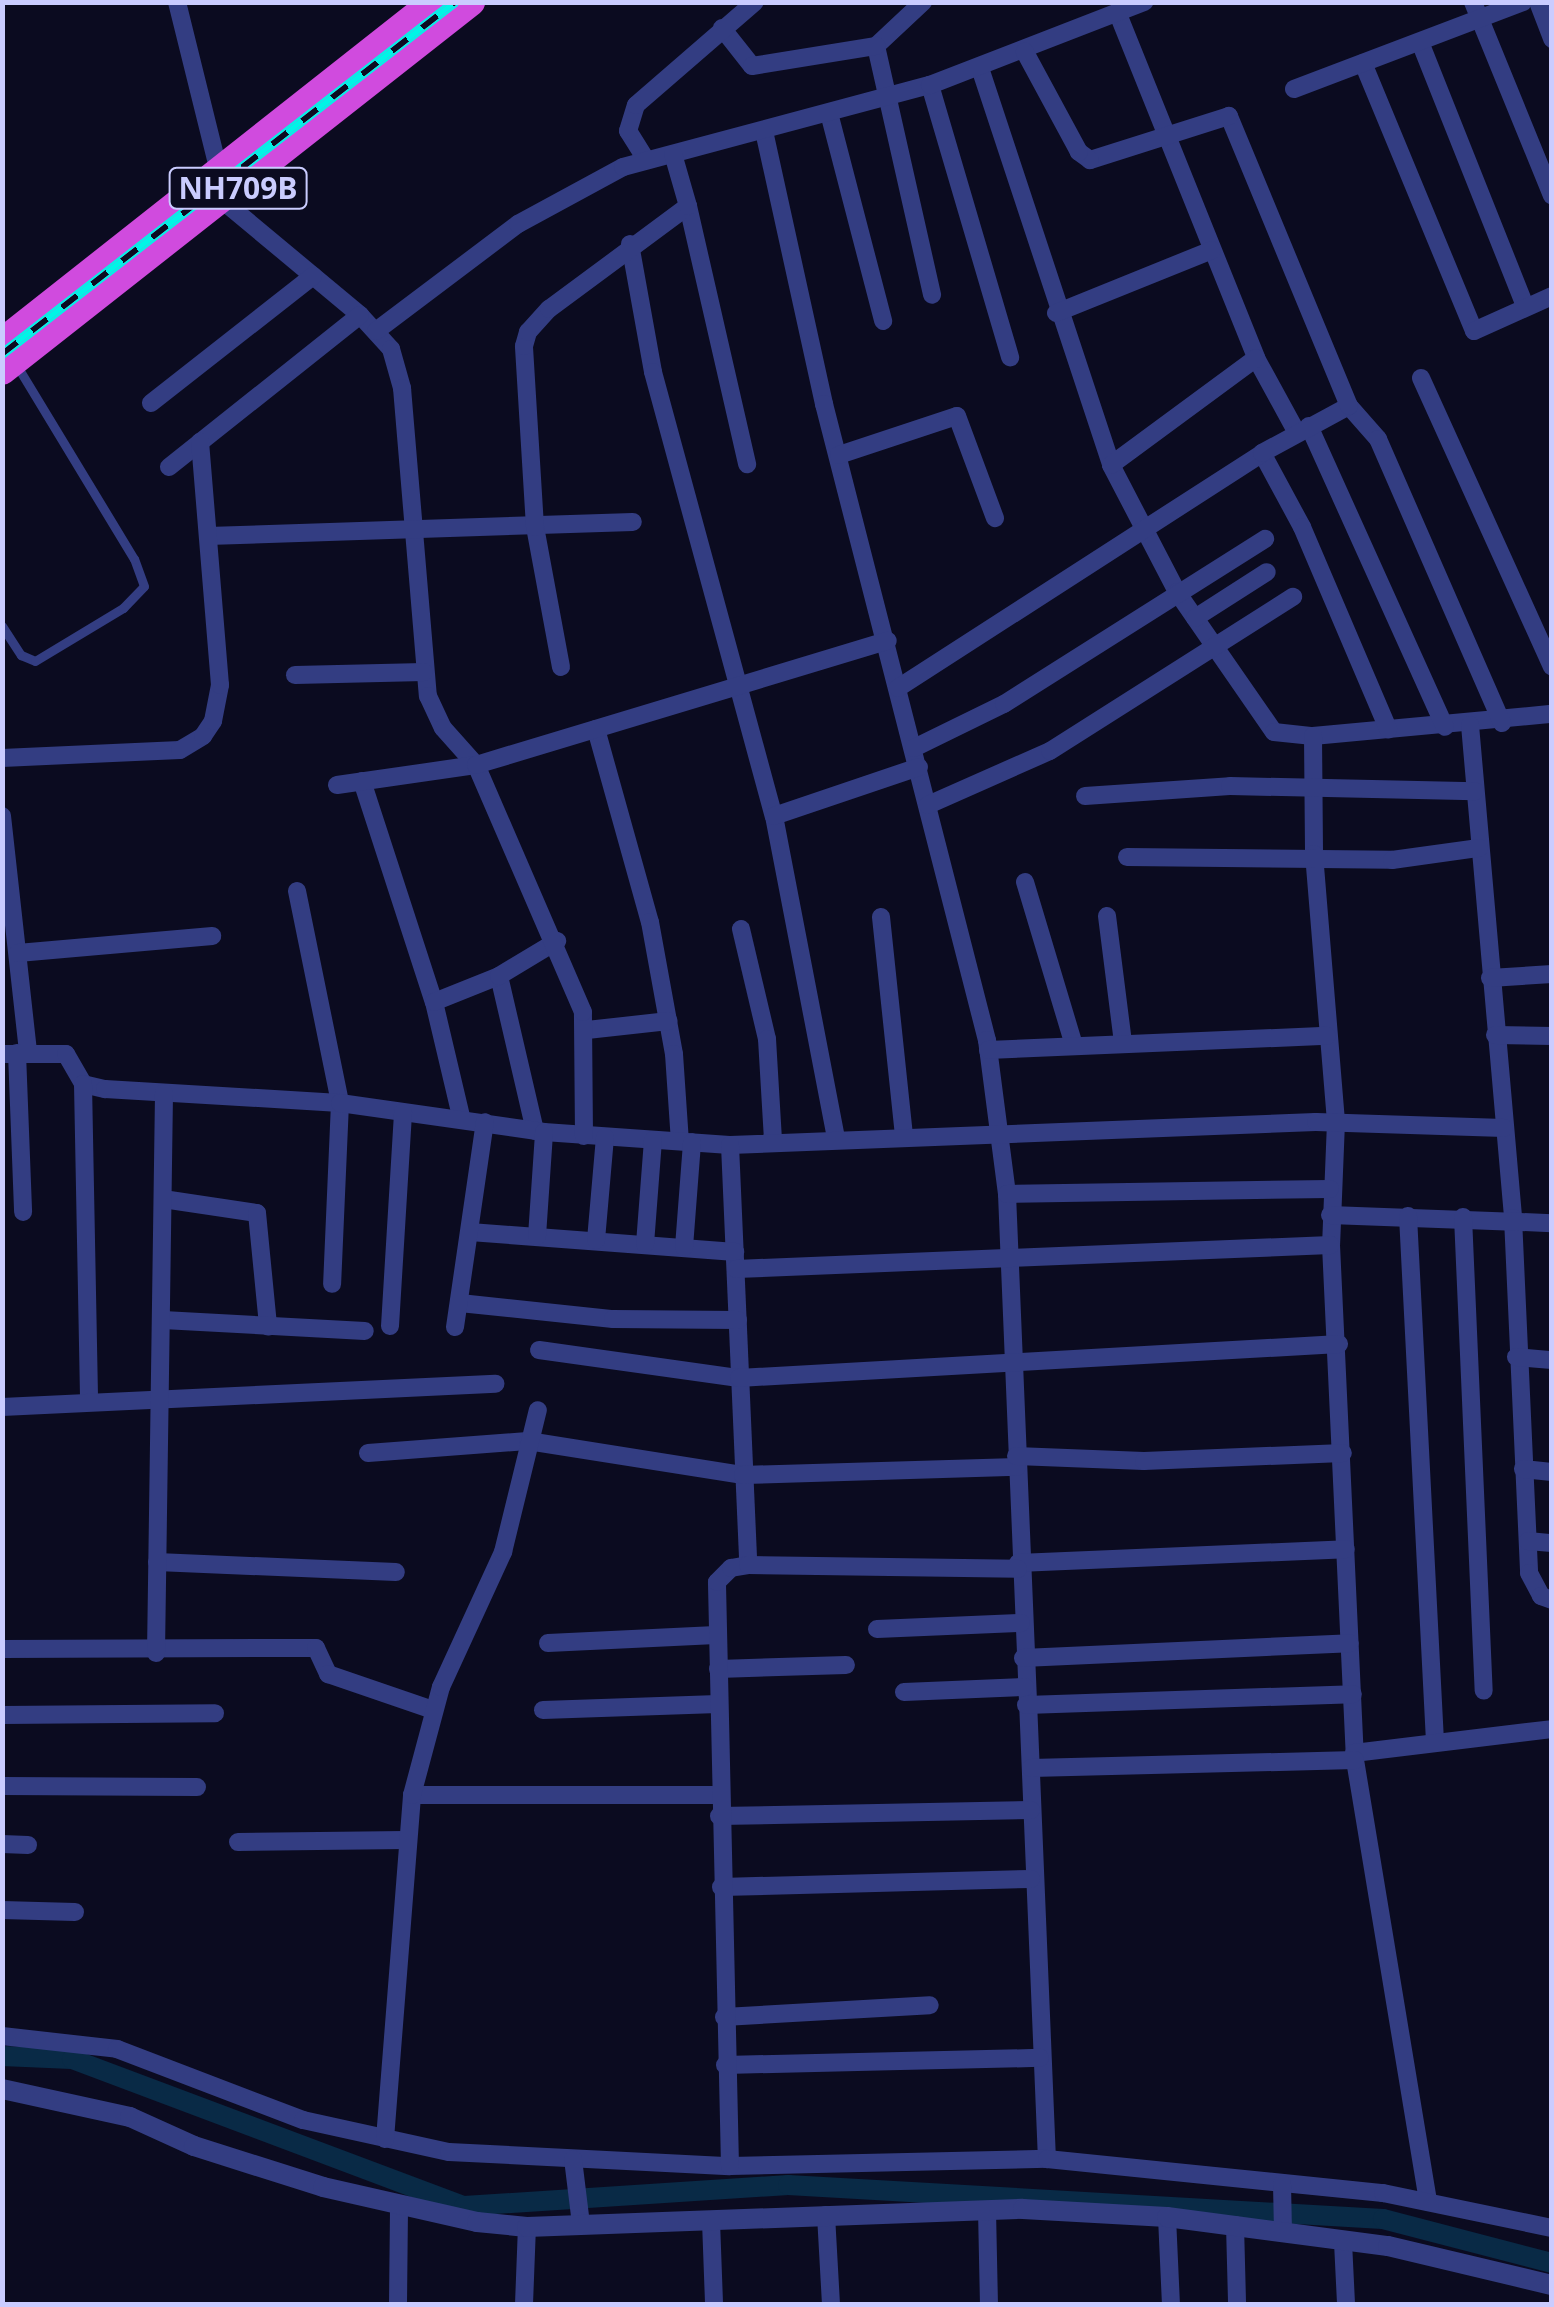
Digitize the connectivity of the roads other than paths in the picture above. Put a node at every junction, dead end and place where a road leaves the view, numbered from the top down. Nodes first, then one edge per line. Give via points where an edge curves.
1 (177, 2) edge
2 (433, 2) edge
3 (471, 2) edge
4 (755, 2) edge
5 (922, 2) edge
6 (1144, 2) edge
7 (1523, 2) edge
8 (1538, 2) edge
9 (1477, 11) edge
10 (1118, 14) junction
11 (722, 28) junction
12 (1552, 40) edge
13 (1420, 42) junction
14 (876, 46) junction
15 (1024, 52) junction
16 (1364, 63) junction
17 (980, 68) junction
18 (930, 85) junction
19 (1294, 89) dead end
20 (885, 97) junction
21 (829, 114) junction
22 (764, 131) junction
23 (1168, 135) junction
24 (673, 154) junction
25 (645, 158) junction
26 (221, 186) junction
27 (1552, 196) edge
28 (688, 206) junction
29 (630, 244) junction
30 (1212, 250) junction
31 (313, 276) junction
32 (932, 296) dead end
33 (1552, 296) edge
34 (1526, 306) junction
35 (1056, 312) junction
36 (360, 314) junction
37 (882, 321) dead end
38 (376, 331) junction
39 (1010, 357) dead end
40 (7, 358) edge
41 (1256, 358) junction
42 (1420, 378) dead end
43 (152, 403) dead end
44 (1349, 406) junction
45 (1303, 430) junction
46 (200, 442) junction
47 (1262, 453) junction
48 (838, 455) junction
49 (747, 464) dead end
50 (1111, 465) junction
51 (169, 468) dead end
52 (994, 518) dead end
53 (633, 522) dead end
54 (535, 527) junction
55 (411, 532) junction
56 (1144, 534) junction
57 (208, 536) junction
58 (1265, 540) dead end
59 (1267, 572) dead end
60 (1177, 592) junction
61 (1293, 596) dead end
62 (1195, 618) junction
63 (2, 626) edge
64 (888, 641) junction
65 (1216, 646) junction
66 (561, 666) dead end
67 (1552, 667) edge
68 (424, 672) junction
69 (296, 675) dead end
70 (740, 688) junction
71 (898, 688) junction
72 (1552, 714) edge
73 (1502, 723) junction
74 (1470, 725) junction
75 (1445, 726) junction
76 (1388, 729) junction
77 (596, 730) junction
78 (1313, 736) junction
79 (914, 748) junction
80 (2, 758) edge
81 (476, 765) junction
82 (918, 768) junction
83 (362, 781) junction
84 (337, 785) dead end
85 (1314, 786) junction
86 (1474, 791) junction
87 (1085, 796) dead end
88 (928, 806) junction
89 (2, 816) edge
90 (774, 816) junction
91 (1479, 848) junction
92 (1314, 854) junction
93 (1127, 857) dead end
94 (1025, 882) dead end
95 (297, 891) dead end
96 (1106, 916) dead end
97 (881, 917) dead end
98 (741, 929) dead end
99 (212, 936) dead end
100 (557, 942) junction
101 (18, 954) junction
102 (1552, 974) edge
103 (499, 976) junction
104 (1490, 978) junction
105 (434, 1002) junction
106 (669, 1020) junction
107 (587, 1030) junction
108 (1495, 1035) junction
109 (1328, 1036) junction
110 (1552, 1036) edge
111 (1124, 1042) junction
112 (1074, 1045) junction
113 (988, 1050) junction
114 (16, 1054) edge
115 (84, 1084) junction
116 (164, 1093) junction
117 (340, 1103) junction
118 (403, 1112) junction
119 (462, 1120) junction
120 (484, 1122) junction
121 (1336, 1122) junction
122 (1504, 1128) junction
123 (540, 1132) junction
124 (1000, 1132) junction
125 (584, 1136) junction
126 (904, 1136) junction
127 (605, 1137) junction
128 (836, 1138) junction
129 (653, 1140) junction
130 (686, 1141) junction
131 (774, 1141) junction
132 (730, 1145) junction
133 (1330, 1188) junction
134 (1007, 1194) junction
135 (163, 1200) junction
136 (23, 1212) dead end
137 (1330, 1215) junction
138 (1408, 1216) junction
139 (1463, 1217) junction
140 (1513, 1218) junction
141 (1552, 1223) edge
142 (470, 1232) junction
143 (537, 1236) junction
144 (596, 1240) junction
145 (644, 1244) junction
146 (1331, 1245) junction
147 (684, 1248) junction
148 (1010, 1256) junction
149 (735, 1261) junction
150 (332, 1284) dead end
151 (460, 1302) junction
152 (163, 1320) junction
153 (738, 1320) junction
154 (268, 1326) junction
155 (390, 1326) dead end
156 (455, 1327) dead end
157 (365, 1331) dead end
158 (1339, 1344) junction
159 (539, 1350) dead end
160 (1516, 1357) junction
161 (1552, 1360) edge
162 (1012, 1364) junction
163 (740, 1378) junction
164 (495, 1384) dead end
165 (161, 1398) junction
166 (89, 1402) junction
167 (2, 1407) edge
168 (538, 1410) dead end
169 (528, 1442) junction
170 (1343, 1452) junction
171 (368, 1453) dead end
172 (1016, 1461) junction
173 (1523, 1468) junction
174 (1552, 1472) edge
175 (743, 1475) junction
176 (1528, 1541) junction
177 (1552, 1543) edge
178 (1346, 1549) junction
179 (157, 1562) junction
180 (748, 1564) junction
181 (1018, 1566) junction
182 (396, 1572) dead end
183 (1552, 1600) edge
184 (1021, 1623) junction
185 (877, 1628) dead end
186 (716, 1635) junction
187 (548, 1643) dead end
188 (1350, 1643) junction
189 (2, 1649) edge
190 (156, 1653) junction
191 (1023, 1658) junction
192 (846, 1665) dead end
193 (718, 1668) junction
194 (1484, 1691) dead end
195 (904, 1692) dead end
196 (1352, 1694) junction
197 (1025, 1696) junction
198 (718, 1704) junction
199 (433, 1710) junction
200 (543, 1710) dead end
201 (215, 1712) dead end
202 (2, 1715) edge
203 (1552, 1729) edge
204 (1435, 1742) junction
205 (1354, 1757) junction
206 (1030, 1768) junction
207 (2, 1786) edge
208 (197, 1787) dead end
209 (412, 1795) junction
210 (718, 1795) junction
211 (1031, 1810) junction
212 (719, 1816) junction
213 (405, 1840) junction
214 (238, 1842) dead end
215 (2, 1844) edge
216 (28, 1846) dead end
217 (1031, 1879) junction
218 (721, 1888) junction
219 (2, 1910) edge
220 (75, 1912) dead end
221 (930, 2005) dead end
222 (724, 2017) junction
223 (2, 2036) edge
224 (1040, 2058) junction
225 (725, 2065) junction
226 (2, 2089) edge
227 (385, 2139) junction
228 (573, 2159) junction
229 (1046, 2159) junction
230 (730, 2166) junction
231 (1428, 2202) junction
232 (1283, 2207) junction
233 (400, 2208) junction
234 (987, 2210) junction
235 (580, 2214) junction
236 (826, 2215) junction
237 (1168, 2218) junction
238 (710, 2221) junction
239 (1235, 2225) junction
240 (527, 2227) junction
241 (1552, 2228) edge
242 (1342, 2242) junction
243 (1552, 2285) edge
244 (398, 2304) edge
245 (524, 2304) edge
246 (714, 2304) edge
247 (831, 2304) edge
248 (989, 2304) edge
249 (1171, 2304) edge
250 (1237, 2304) edge
251 (1346, 2304) edge

1 - 26 street
2 - 26 highway, NH709B
3 - 26 highway, NH709B
4 - 11 street
5 - 14 street
6 - 10 street
7 - 9 street
8 - 12 street
9 - 13 street
9 - 27 street
10 - 15 street
10 - 23 street
11 - 14 street via 752,66
11 - 25 street via 650,88 628,118 628,131
13 - 16 street
13 - 34 street
14 - 20 street
15 - 17 street
15 - 23 street via 1084,158
16 - 19 street
16 - 34 street via 1474,331
17 - 18 street
17 - 35 street
18 - 20 street
18 - 39 street
20 - 21 street
20 - 32 street
21 - 22 street
21 - 37 street
22 - 24 street
22 - 48 street
23 - 30 street
23 - 44 street via 1225,114 1231,118
24 - 25 street
24 - 28 street
25 - 38 street via 518,224
26 - 31 street
26 - 40 highway, NH709B
28 - 29 street
28 - 49 street
29 - 54 street via 528,332
29 - 70 street via 653,372
30 - 35 street
30 - 41 street
31 - 36 street
31 - 43 street
33 - 34 street
35 - 50 street
36 - 38 street
36 - 46 street
38 - 55 street via 391,349 402,388
40 - 63 lane via 134,559 144,586 123,608 34,662 20,655
41 - 45 street
41 - 50 street
42 - 67 street
44 - 45 street
44 - 73 street via 1386,456
45 - 47 street
45 - 75 street
46 - 51 street
46 - 57 street
47 - 56 street
47 - 76 street via 1302,526
48 - 52 street via 957,416
48 - 64 street
50 - 56 street
53 - 54 street
54 - 55 street
54 - 66 street
55 - 57 street
55 - 68 street
56 - 60 street
56 - 71 street
57 - 80 street via 220,685 203,736 170,752
58 - 60 street
59 - 62 street
60 - 62 street
60 - 79 street via 1004,704
61 - 65 street
62 - 65 street
64 - 70 street
64 - 71 street
65 - 78 street via 1274,732
65 - 88 street via 1050,751
68 - 69 street
68 - 81 street via 434,714
70 - 77 street
70 - 90 street
71 - 79 street
72 - 73 street
73 - 74 street
74 - 75 street
74 - 86 street
75 - 76 street
76 - 78 street
77 - 81 street
77 - 106 street via 639,877
78 - 85 street
79 - 82 street
81 - 83 street
81 - 100 street
82 - 88 street
82 - 90 street
83 - 84 street
83 - 105 street
85 - 86 street
85 - 87 street
85 - 92 street
86 - 91 street
88 - 113 street
89 - 101 street
90 - 128 street
91 - 92 street via 1402,859
91 - 104 street
92 - 93 street
92 - 109 street
94 - 112 street
95 - 117 street
96 - 111 street
97 - 126 street
98 - 131 street via 766,1039
99 - 101 street
100 - 103 street
100 - 107 street
101 - 114 street
102 - 104 street
103 - 105 street
103 - 123 street
104 - 108 street
105 - 119 street
106 - 107 street
106 - 130 street
107 - 125 street
108 - 110 street
108 - 122 street
109 - 111 street
109 - 121 street
111 - 112 street
112 - 113 street
113 - 124 street
114 - 115 street via 71,1056
114 - 136 street
115 - 116 street
115 - 166 street
116 - 117 street
116 - 135 street
117 - 118 street
117 - 150 street
118 - 119 street
118 - 155 street
119 - 120 street
120 - 123 street
120 - 142 street
121 - 122 street
121 - 124 street
121 - 133 street
122 - 140 street
123 - 125 street
123 - 143 street
124 - 126 street
124 - 134 street
125 - 127 street
126 - 128 street
127 - 129 street
127 - 144 street
128 - 131 street
129 - 130 street
129 - 145 street
130 - 132 street
130 - 147 street
131 - 132 street
132 - 149 street
133 - 134 street
133 - 137 street
134 - 148 street
135 - 152 street
135 - 154 street via 257,1213
137 - 138 street
137 - 146 street
138 - 139 street
138 - 204 street
139 - 140 street
139 - 194 street
140 - 141 street
140 - 160 street
142 - 143 street
142 - 151 street
143 - 144 street
144 - 145 street
145 - 147 street
146 - 148 street
146 - 158 street
147 - 149 street
148 - 149 street
148 - 162 street
149 - 153 street
151 - 153 street via 613,1319
151 - 156 street
152 - 154 street
152 - 165 street
153 - 163 street
154 - 157 street
158 - 162 street
158 - 170 street
159 - 163 street
160 - 161 street
160 - 173 street
162 - 163 street
162 - 172 street
163 - 175 street
164 - 165 street
165 - 166 street
165 - 179 street
166 - 167 street
168 - 169 street
169 - 171 street
169 - 175 street
169 - 199 street via 503,1552
170 - 172 street
170 - 178 street
172 - 175 street
172 - 181 street
173 - 174 street
173 - 176 street
175 - 180 street
176 - 177 street
176 - 183 street via 1533,1584
178 - 181 street
178 - 188 street
179 - 182 street
179 - 190 street
180 - 181 street
180 - 186 street via 731,1568 718,1582
181 - 184 street
184 - 185 street
184 - 191 street
186 - 187 street
186 - 193 street
188 - 191 street
188 - 196 street
189 - 190 street
190 - 199 street via 316,1648 328,1674
191 - 197 street
192 - 193 street
193 - 198 street
195 - 197 street
196 - 197 street
196 - 205 street
197 - 206 street
198 - 200 street
198 - 210 street
199 - 209 street
201 - 202 street
203 - 204 street
204 - 205 street
205 - 206 street
205 - 231 street
206 - 211 street
207 - 208 street
209 - 210 street
209 - 213 street
210 - 212 street
211 - 212 street
211 - 217 street
212 - 218 street
213 - 214 street
213 - 227 street
215 - 216 street
217 - 218 street
217 - 224 street
218 - 222 street
219 - 220 street
221 - 222 street
222 - 225 street
223 - 227 street via 117,2048 303,2120
224 - 225 street
224 - 229 street
225 - 230 street
226 - 233 street via 130,2117 194,2146
227 - 228 street via 449,2152
228 - 230 street
228 - 235 street
229 - 230 street
229 - 232 street
231 - 232 street
231 - 241 street
232 - 239 street
232 - 242 street
233 - 240 street
233 - 244 street
234 - 236 street
234 - 237 street
234 - 248 street
235 - 238 street
235 - 240 street
236 - 238 street
236 - 247 street
237 - 239 street
237 - 249 street
238 - 246 street
239 - 250 street
240 - 245 street
242 - 243 street
242 - 251 street

